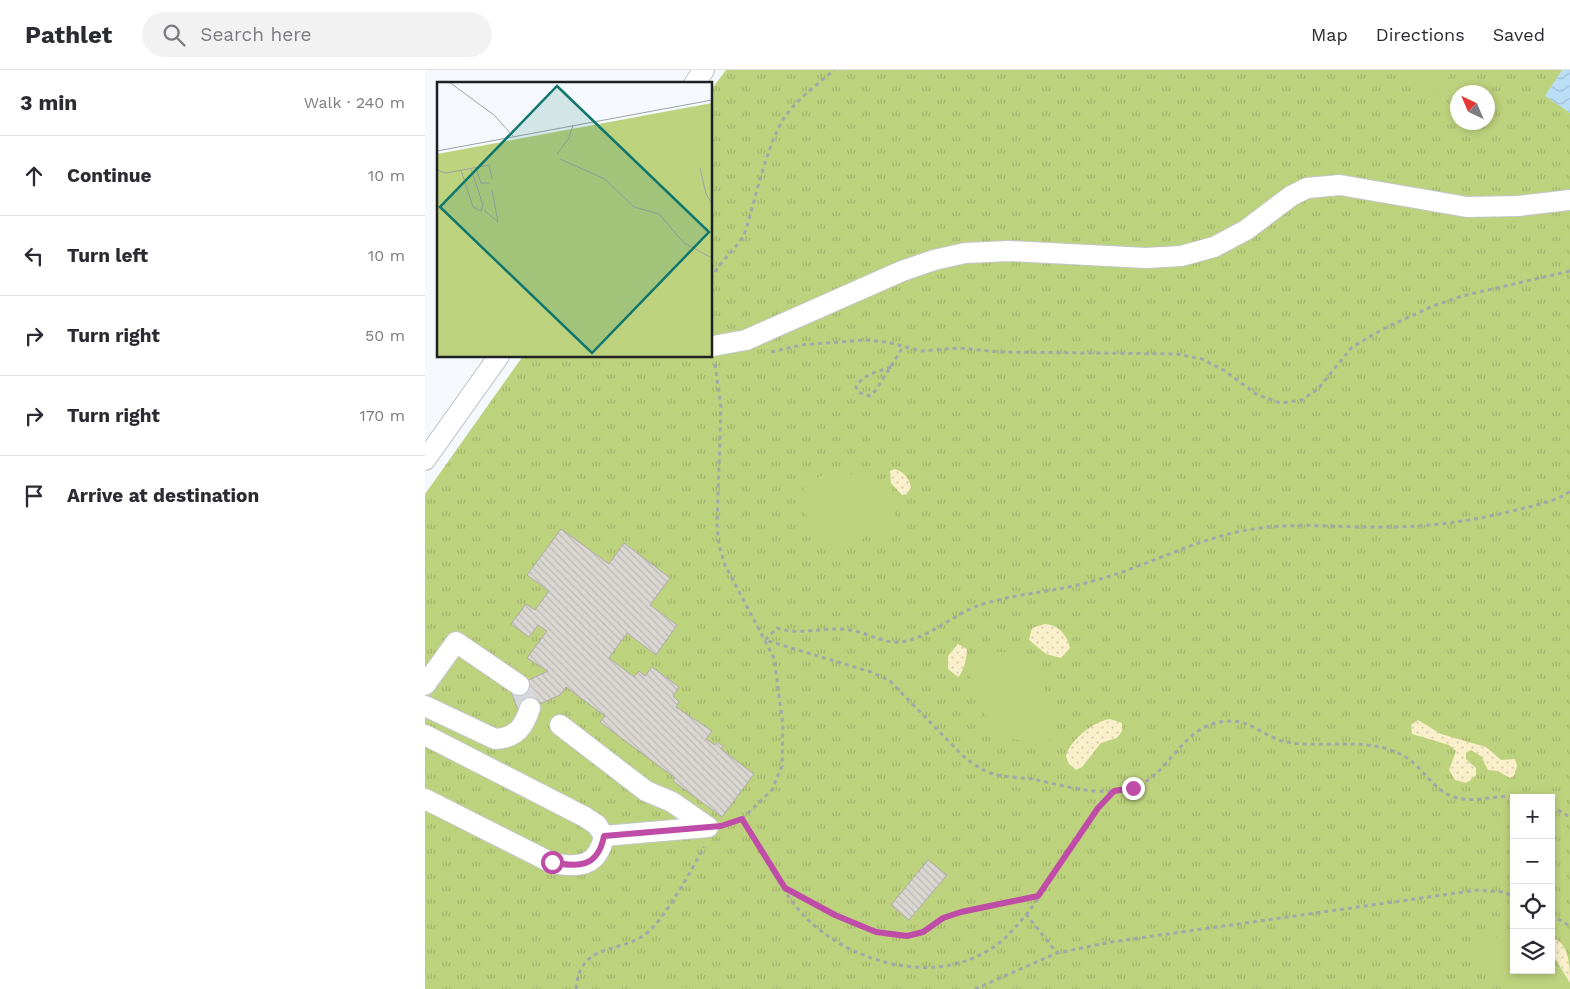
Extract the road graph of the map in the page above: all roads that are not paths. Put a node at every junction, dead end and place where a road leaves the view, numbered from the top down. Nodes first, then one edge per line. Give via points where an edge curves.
1 (704, 70) edge
2 (695, 82) edge
3 (1570, 200) edge
4 (713, 346) road end
5 (497, 358) edge
6 (434, 433) edge
7 (425, 460) edge
8 (425, 685) edge
9 (519, 685) tunnel mouth
10 (425, 706) edge
11 (530, 708) dead end
12 (561, 725) dead end
13 (425, 735) edge
14 (425, 799) edge
15 (604, 836) junction

1 - 2 street
3 - 4 street via 1467,208 1340,185 1307,188 1246,230 1214,247 1181,256 1145,258 1009,251 965,254 934,260 902,272 746,340
5 - 6 street
6 - 7 street
8 - 9 street via 457,642
10 - 11 street via 495,739 505,738 522,728
12 - 15 street via 646,791 672,802 712,827
13 - 15 street via 585,817 597,825
14 - 15 street via 552,862 567,866 574,867 594,859

